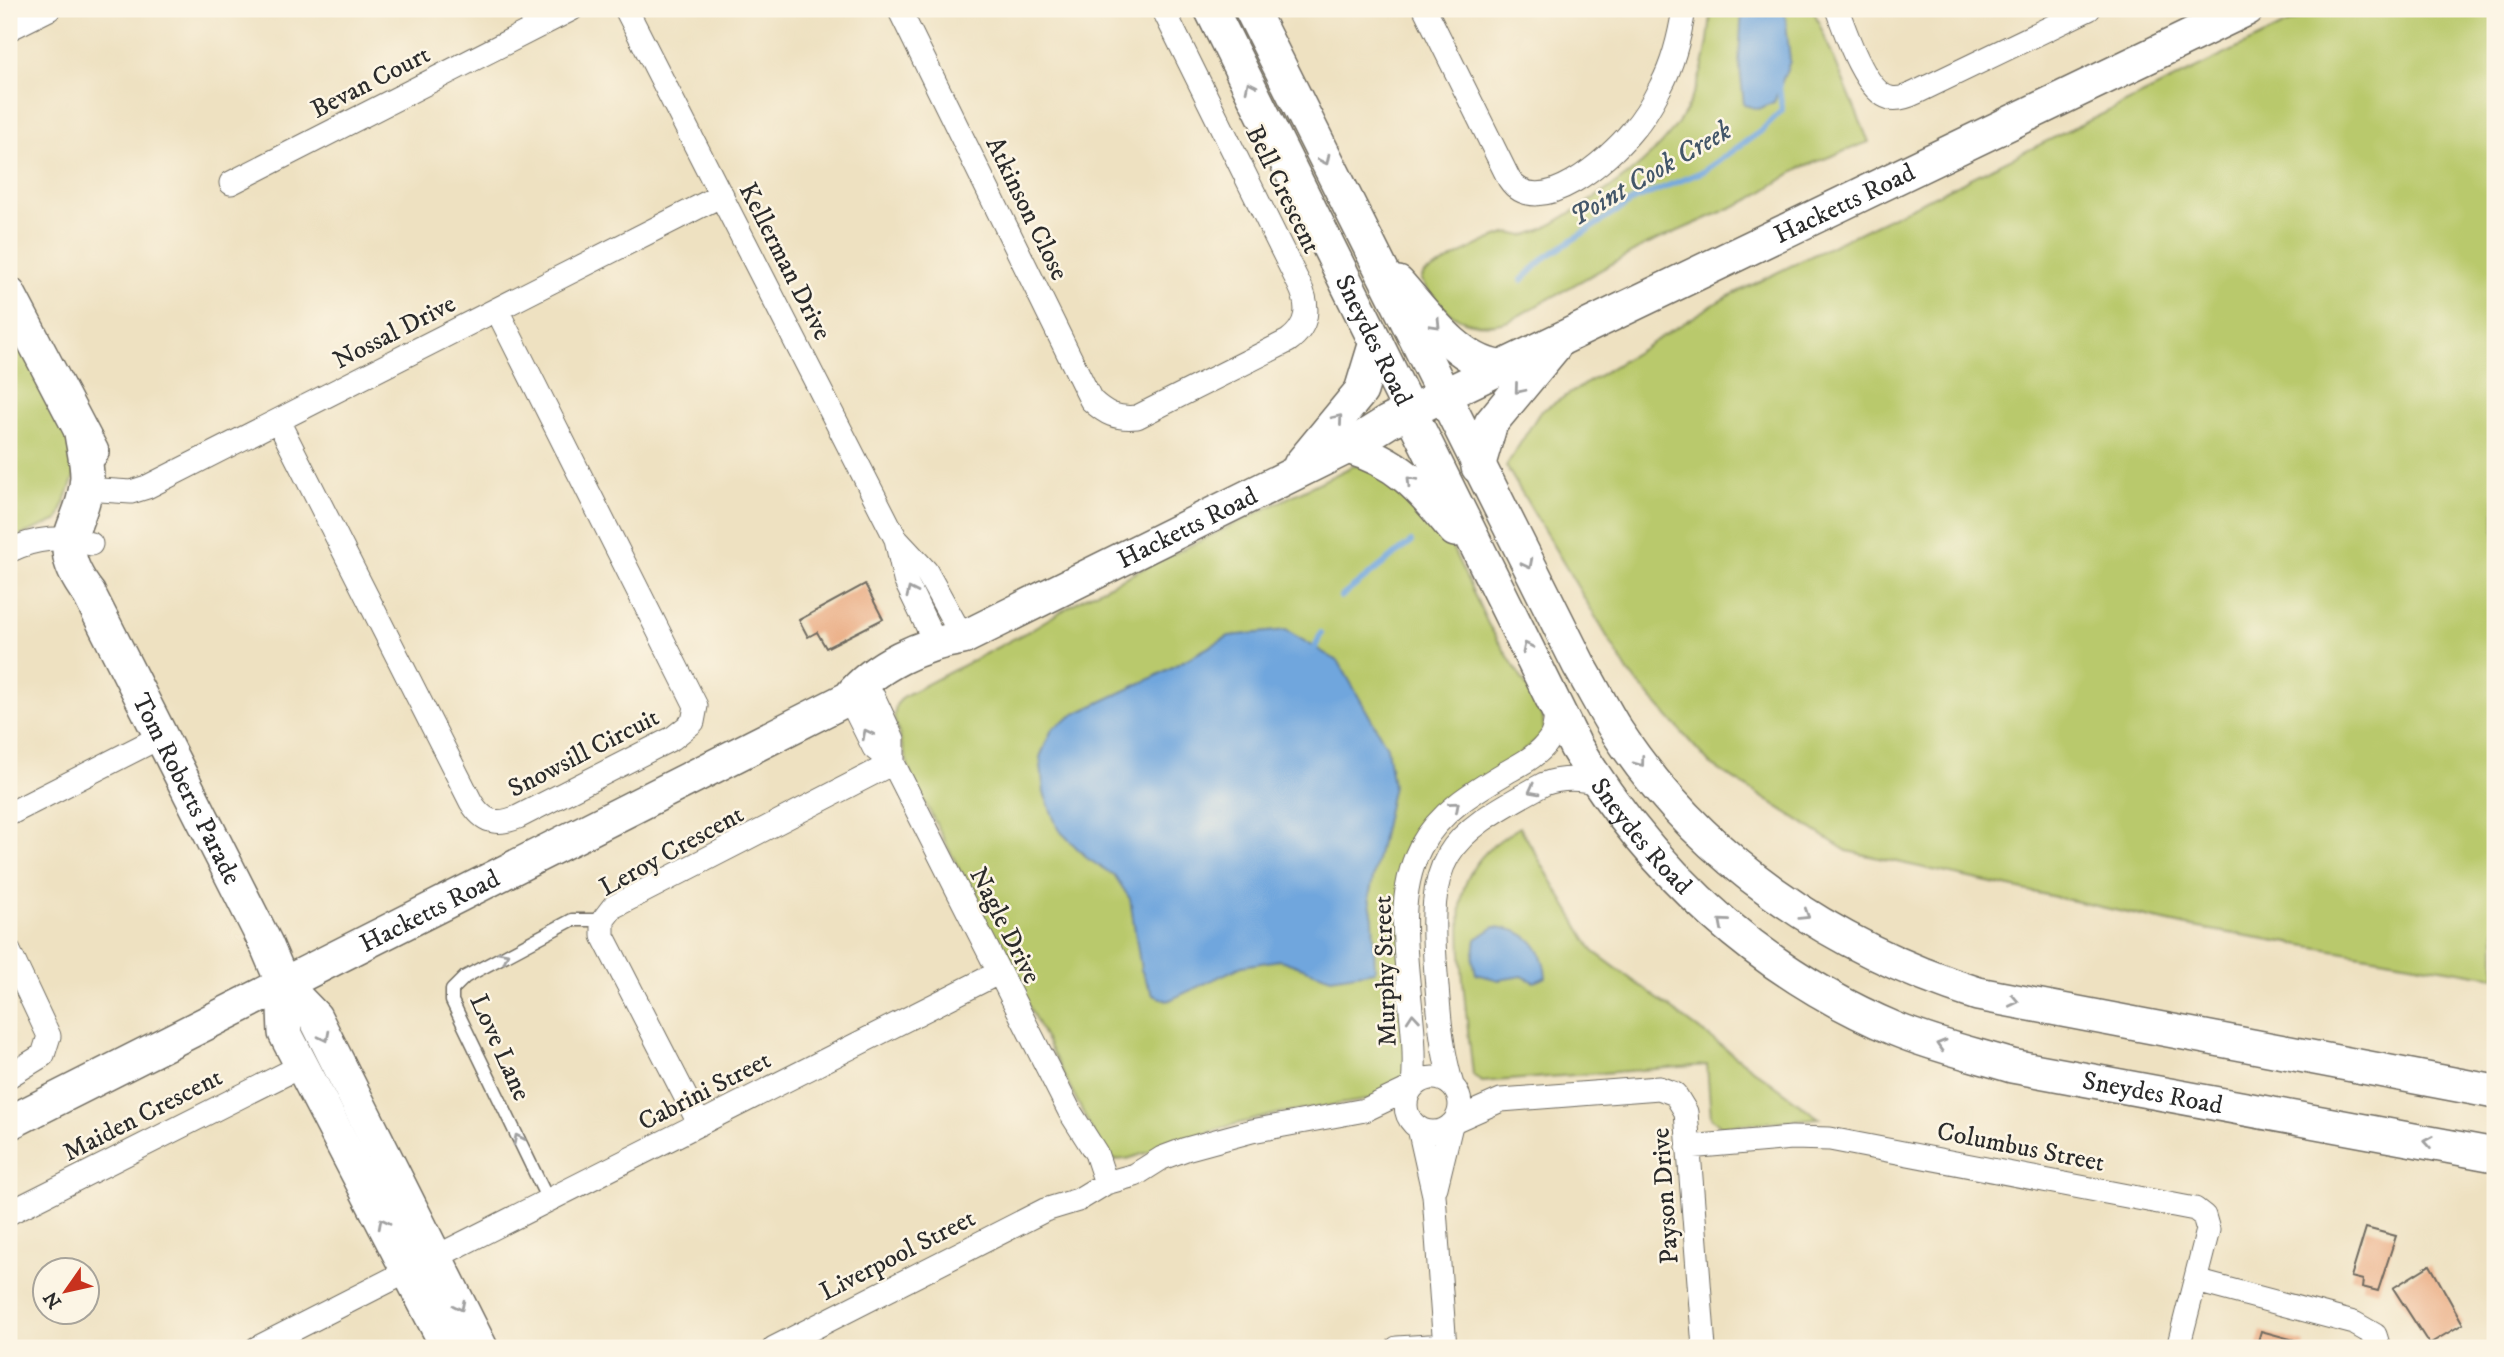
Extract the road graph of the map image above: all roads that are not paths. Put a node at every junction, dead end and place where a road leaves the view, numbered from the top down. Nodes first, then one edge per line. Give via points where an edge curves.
1 (49, 9) edge
2 (572, 9) edge
3 (626, 9) edge
4 (899, 9) edge
5 (1163, 9) edge
6 (1211, 9) edge
7 (1251, 9) edge
8 (1425, 9) edge
9 (1684, 9) edge
10 (1837, 9) edge
11 (2089, 9) edge
12 (2247, 9) edge
13 (9, 29) edge
14 (231, 183) dead end
15 (722, 195) junction
16 (1373, 256) junction
17 (9, 295) edge
18 (497, 310) junction
19 (1562, 337) junction
20 (1376, 342) junction
21 (1499, 367) junction
22 (1442, 396) junction
23 (1409, 412) junction
24 (1122, 419) joint
25 (278, 421) junction
26 (1348, 447) junction
27 (1478, 467) junction
28 (1294, 472) junction
29 (94, 490) junction
30 (80, 541) junction
31 (9, 551) edge
32 (1489, 569) junction
33 (948, 647) junction
34 (863, 691) junction
35 (1556, 709) junction
36 (162, 736) junction
37 (893, 763) junction
38 (1599, 784) junction
39 (9, 814) edge
40 (603, 920) junction
41 (9, 951) edge
42 (998, 972) junction
43 (283, 984) junction
44 (301, 1066) junction
45 (9, 1076) edge
46 (1412, 1087) junction
47 (1455, 1089) junction
48 (2495, 1092) edge
49 (1501, 1100) junction
50 (1365, 1110) junction
51 (9, 1123) edge
52 (699, 1123) junction
53 (1454, 1123) junction
54 (1415, 1126) junction
55 (1688, 1147) junction
56 (2495, 1155) edge
57 (1101, 1176) junction
58 (1434, 1195) junction
59 (548, 1200) junction
60 (9, 1213) edge
61 (422, 1264) junction
62 (2196, 1281) junction
63 (1445, 1346) edge
64 (257, 1348) edge
65 (449, 1348) edge
66 (481, 1348) edge
67 (774, 1348) edge
68 (1397, 1348) edge
69 (1704, 1348) edge
70 (2178, 1348) edge
71 (2379, 1348) edge

1 - 13 street
2 - 14 street, Bevan Court
3 - 15 street, Kellerman Drive
4 - 24 street, Atkinson Close via 1091,400 1105,414
5 - 24 street, Bell Crescent via 1300,284 1307,309 1299,331 1288,341 1137,417
20 -> 6 main road, Sneydes Road
7 -> 16 main road, Sneydes Road
8 - 9 street via 1506,175 1517,189 1535,195 1554,191 1595,166 1644,116 1663,84
10 - 11 street via 1872,84 1884,96 1898,98
12 - 19 main road, Hacketts Road
15 - 18 street, Nossal Drive
15 - 33 street, Kellerman Drive via 896,539 905,580
16 -> 21 main road via 1462,351 1482,365
16 - 22 main road, Sneydes Road
17 - 29 main road via 81,433
18 - 25 street, Nossal Drive
18 - 25 street, Snowsill Circuit via 696,706 693,722 673,738 518,817 493,822 483,818 471,802
19 - 21 main road, Hacketts Road
19 -> 27 main road via 1491,423
20 - 23 main road, Sneydes Road
28 -> 20 main road via 1361,391
21 - 22 main road, Hacketts Road
22 - 23 main road, Hacketts Road
22 - 27 main road, Sneydes Road
23 - 26 main road, Hacketts Road
23 - 32 main road, Sneydes Road
25 - 29 street, Nossal Drive via 147,487 131,492
26 - 28 main road, Hacketts Road
32 -> 26 main road via 1395,466
27 -> 48 main road, Sneydes Road via 1579,665 1616,730 1660,789 1713,845 1770,893 1840,937 1904,968 1978,993
28 - 33 main road, Hacketts Road
29 - 30 main road
30 - 31 street via 38,539
30 - 36 main road, Tom Roberts Parade via 71,564
35 -> 32 main road, Sneydes Road
33 - 34 main road, Hacketts Road
34 - 37 street, Nagle Drive via 893,740
34 - 43 main road, Hacketts Road
35 - 38 main road, Sneydes Road
46 -> 35 street, Murphy Street via 1416,1047 1405,915 1406,889 1416,859 1428,835 1454,806 1539,752 1554,731
36 - 39 street
36 - 43 main road, Tom Roberts Parade
37 - 40 street, Leroy Crescent via 613,907
37 - 42 street, Nagle Drive
38 -> 47 street, Murphy Street via 1587,780 1544,784 1477,823 1443,864 1434,892 1432,921 1443,1055
56 -> 38 main road, Sneydes Road via 2012,1066 1896,1030 1809,985 1740,938 1665,869
40 - 52 street, Leroy Crescent via 603,936
59 -> 40 lane, Love Lane via 452,1001 452,990 465,976 572,920
41 - 45 street via 50,1036 43,1055
42 - 52 street, Cabrini Street
42 - 57 street, Nagle Drive via 1069,1112 1086,1133
43 - 44 main road, Tom Roberts Parade via 285,1032
43 - 51 main road, Hacketts Road
43 -> 61 main road, Tom Roberts Parade via 315,1017
44 - 60 street, Maiden Crescent
61 -> 44 main road, Tom Roberts Parade
46 - 47 street via 1432,1078
46 - 50 street, Liverpool Street
46 - 54 street via 1406,1109
47 - 49 street, Payson Drive
47 - 53 street via 1460,1104
49 - 53 street, Payson Drive
49 - 55 street, Payson Drive via 1665,1089 1684,1105
50 - 54 street, Liverpool Street via 1400,1116
50 - 57 street, Liverpool Street via 1252,1131 1162,1158 1135,1175
52 - 59 street, Cabrini Street
53 - 54 street via 1432,1132
53 - 58 street
54 - 58 street
55 - 62 street, Columbus Street via 1830,1139 2188,1206 2204,1216 2208,1230
55 - 69 street, Payson Drive
57 - 67 street, Liverpool Street via 1078,1200 1045,1210
58 - 63 street
59 - 61 street, Cabrini Street
61 - 64 street, Cabrini Street
61 - 65 main road, Tom Roberts Parade
61 -> 66 main road, Tom Roberts Parade
62 - 70 street, Columbus Street
62 - 71 street via 2354,1323 2375,1335
63 - 68 street

